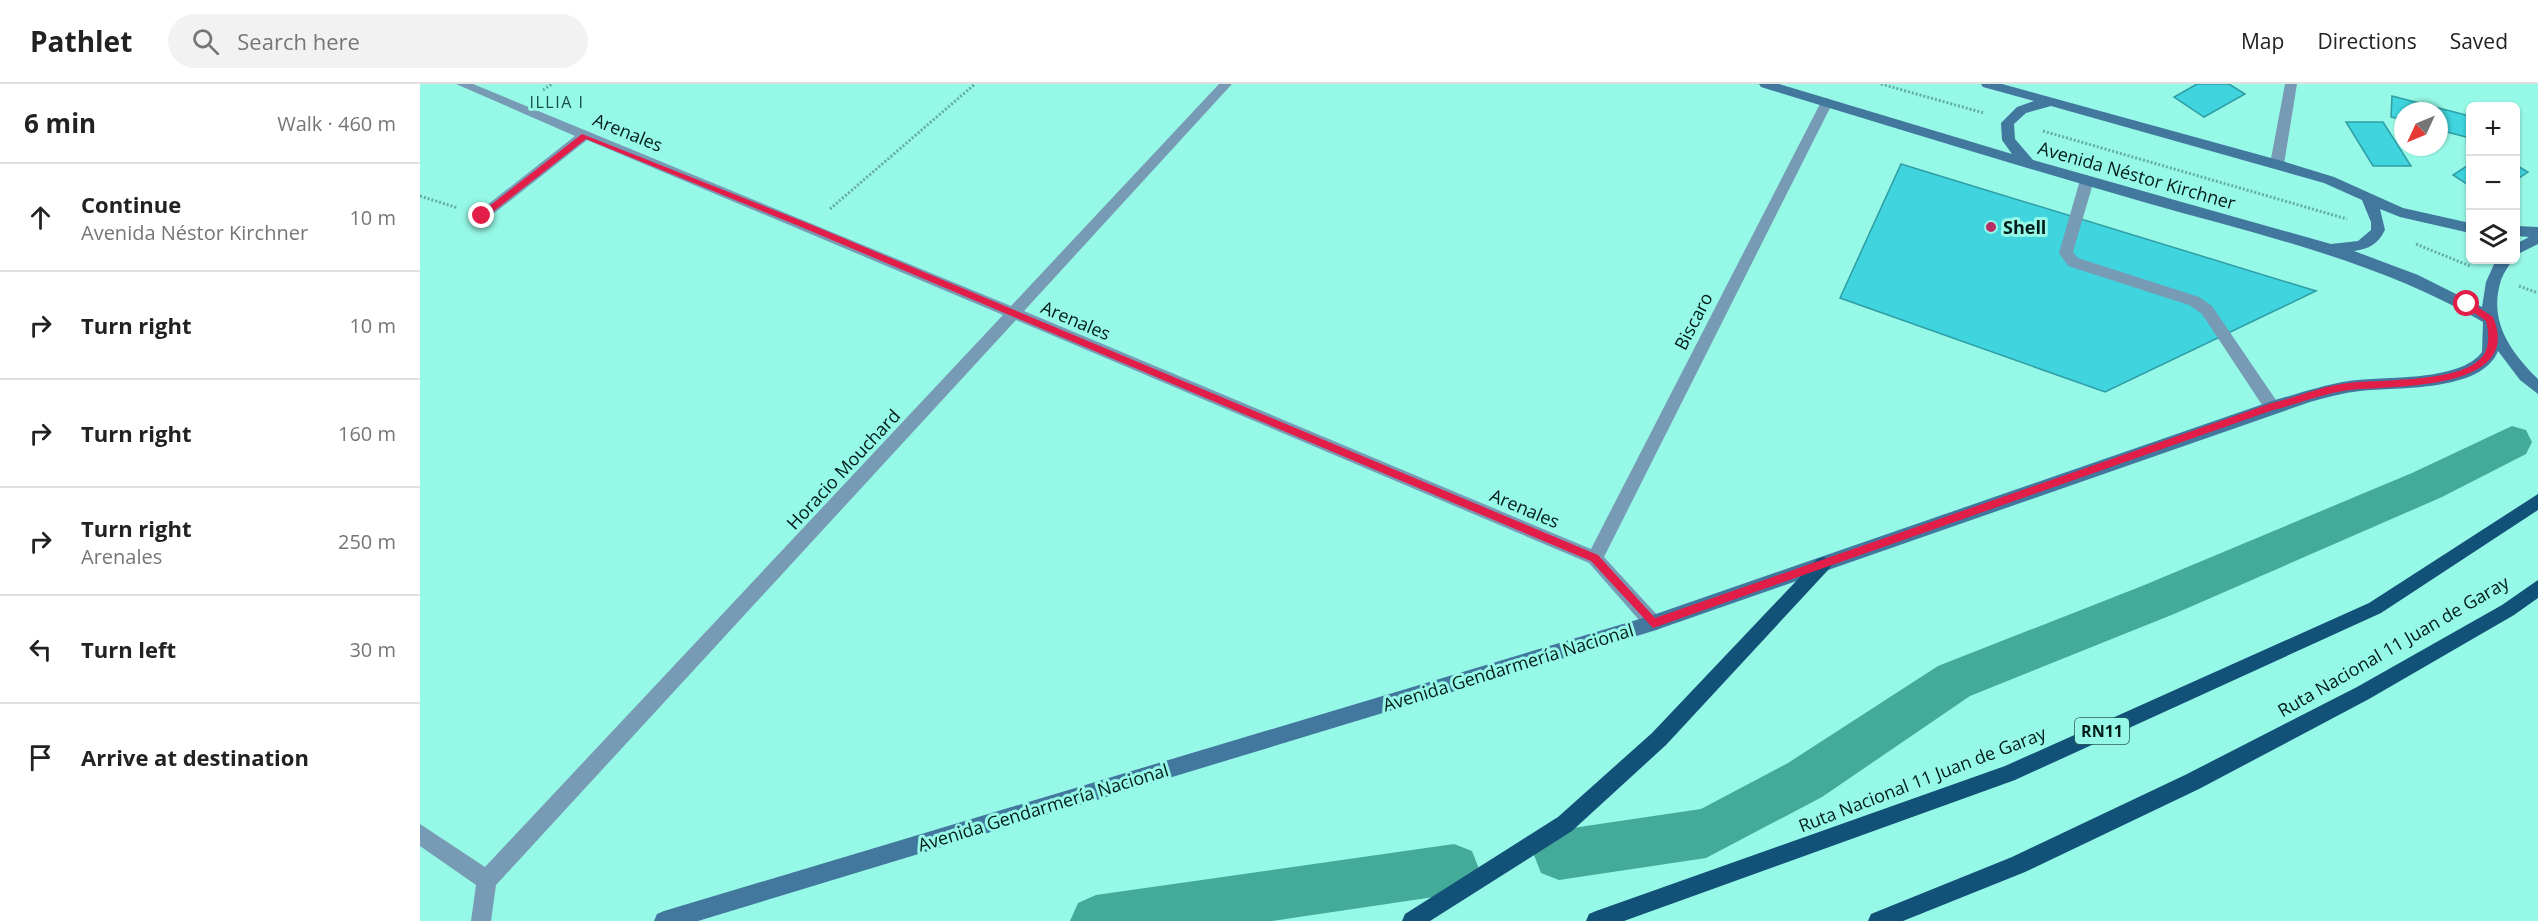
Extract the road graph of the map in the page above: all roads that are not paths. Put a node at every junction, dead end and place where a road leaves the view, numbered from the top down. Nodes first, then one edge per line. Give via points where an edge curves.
1 (462, 84) edge
2 (1226, 84) edge
3 (1765, 84) edge
4 (1987, 84) edge
5 (2291, 84) edge
6 (1827, 102) junction
7 (2054, 102) junction
8 (585, 135) junction
9 (2032, 163) junction
10 (2277, 164) junction
11 (2087, 180) junction
12 (2368, 199) junction
13 (482, 216) road end
14 (2466, 227) edge
15 (2520, 231) edge
16 (2538, 232) edge
17 (2538, 238) edge
18 (2520, 248) edge
19 (2328, 249) junction
20 (2501, 264) edge
21 (1012, 314) junction
22 (2491, 323) junction
23 (2538, 388) edge
24 (2272, 407) junction
25 (2538, 501) edge
26 (1594, 558) junction
27 (1823, 564) junction
28 (2538, 588) edge
29 (1653, 623) junction
30 (420, 834) edge
31 (487, 880) junction
32 (481, 921) edge
33 (664, 921) edge
34 (1412, 921) edge
35 (1596, 921) edge
36 (1878, 921) edge

1 - 8 street, Arenales
2 - 21 street, Horacio Mouchard
3 - 6 main road, Avenida Néstor Kirchner
4 - 7 main road
5 - 10 street
6 - 9 main road, Avenida Néstor Kirchner
6 - 26 street, Biscaro
7 - 9 main road via 2033,105 2007,120 2007,141
7 - 10 main road
8 - 13 street
8 - 21 street, Arenales
9 - 11 main road, Avenida Néstor Kirchner
10 - 12 main road via 2329,180
11 - 19 main road, Avenida Néstor Kirchner
11 - 24 street via 2066,253 2073,262 2194,301 2207,310
12 - 14 main road via 2400,212
12 - 19 main road via 2378,215 2380,229 2373,241 2355,248
15 - 16 main road
17 - 18 main road
19 - 22 main road, Avenida Néstor Kirchner via 2467,304
20 - 22 main road, Avenida Gendarmería Nacional via 2495,276
21 - 26 street, Arenales
21 - 31 street, Horacio Mouchard
22 - 23 main road
22 - 24 main road, Avenida Gendarmería Nacional via 2492,343 2487,358 2469,372 2437,379 2346,387
24 - 27 main road, Avenida Gendarmería Nacional
25 - 35 highway, Ruta Nacional 11 Juan de Garay / RN11 via 2375,608 2008,774
26 - 29 street, Arenales
27 - 29 main road, Avenida Gendarmería Nacional
27 - 34 highway via 1659,740 1565,824
28 - 36 highway, Ruta Nacional 11 Juan de Garay via 2508,610 2363,693 2192,782 2018,865
29 - 33 main road, Avenida Gendarmería Nacional
30 - 31 street
31 - 32 street

